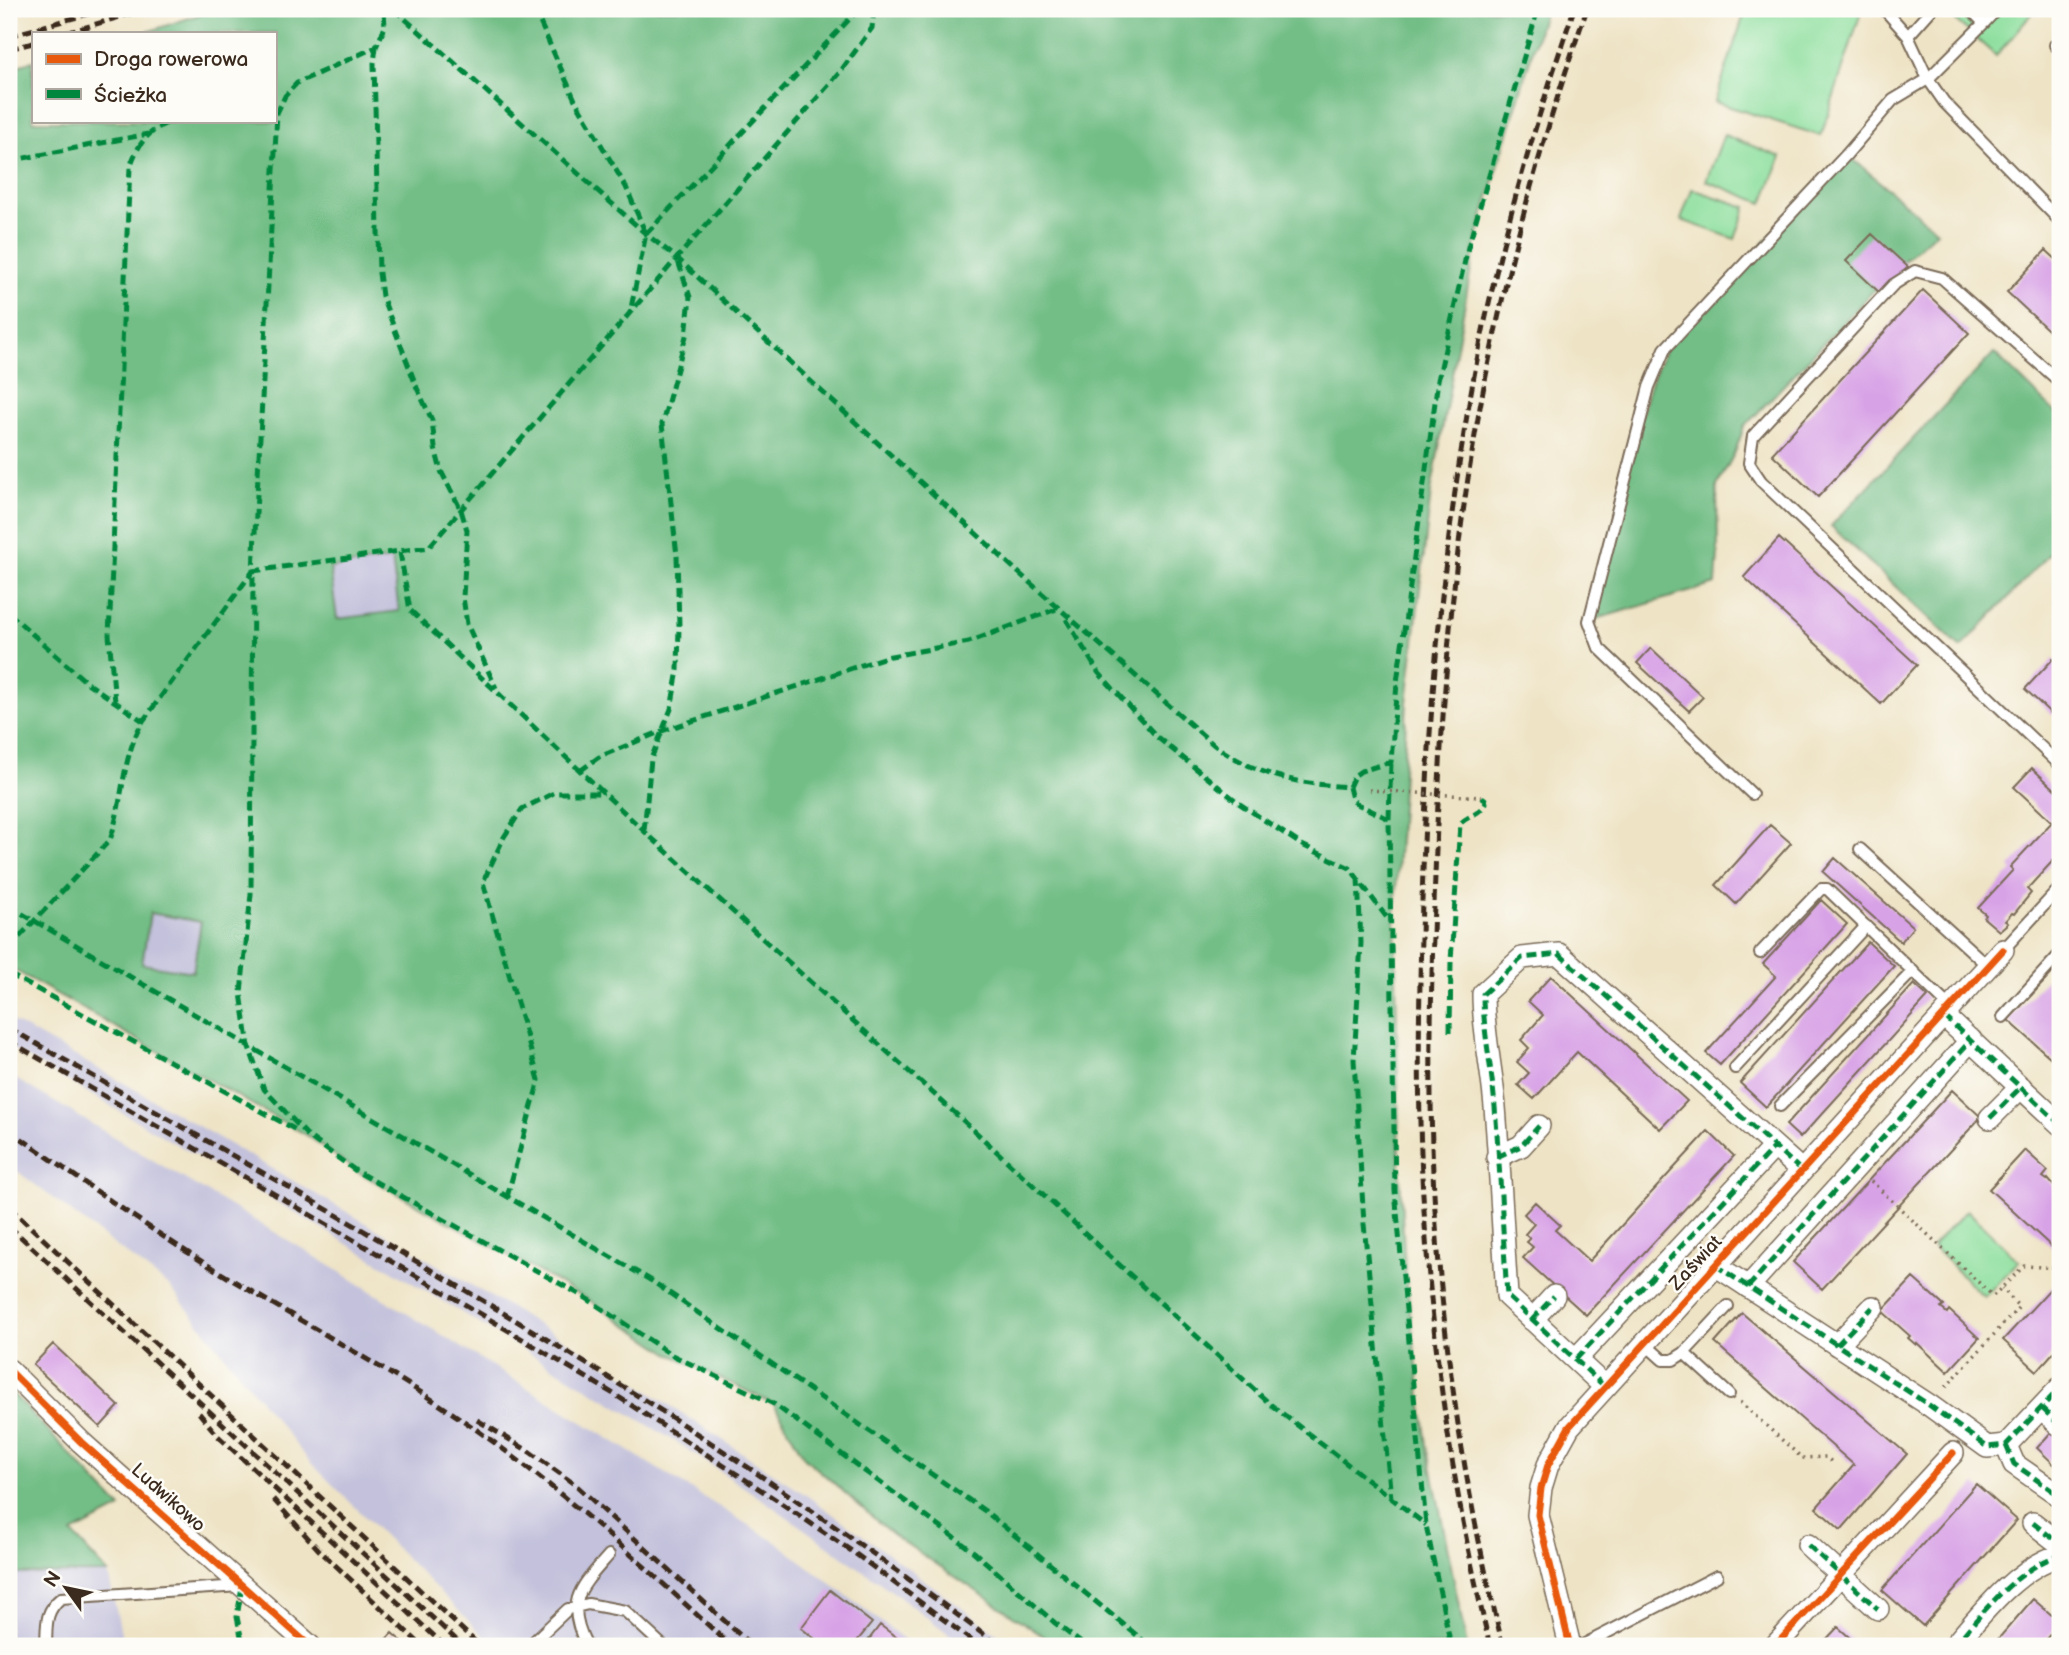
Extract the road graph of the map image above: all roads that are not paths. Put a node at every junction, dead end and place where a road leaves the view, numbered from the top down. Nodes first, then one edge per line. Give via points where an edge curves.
1 (1884, 9) edge
2 (1932, 9) edge
3 (1969, 9) edge
4 (1997, 9) edge
5 (1984, 23) junction
6 (1908, 36) junction
7 (1928, 79) junction
8 (2060, 221) edge
9 (2060, 382) edge
10 (2060, 765) edge
11 (1752, 794) dead end
12 (1860, 849) dead end
13 (2060, 888) edge
14 (1866, 926) junction
15 (2003, 950) joint
16 (1760, 953) dead end
17 (2060, 954) edge
18 (1989, 967) junction
19 (1913, 971) junction
20 (1947, 1012) junction
21 (2003, 1017) dead end
22 (1971, 1040) junction
23 (1735, 1068) dead end
24 (2021, 1087) junction
25 (1780, 1106) dead end
26 (1990, 1118) dead end
27 (2060, 1124) edge
28 (1539, 1126) dead end
29 (1774, 1147) junction
30 (1497, 1157) junction
31 (1801, 1171) junction
32 (1715, 1265) junction
33 (1748, 1287) junction
34 (1554, 1296) dead end
35 (1728, 1306) dead end
36 (1873, 1307) dead end
37 (1532, 1320) junction
38 (1644, 1343) junction
39 (1837, 1345) junction
40 (1684, 1353) junction
41 (1576, 1359) junction
42 (9, 1370) edge
43 (1604, 1387) junction
44 (2060, 1388) edge
45 (1731, 1395) road end
46 (2042, 1408) junction
47 (2059, 1424) edge
48 (2006, 1445) junction
49 (1953, 1453) dead end
50 (2060, 1496) edge
51 (2033, 1523) dead end
52 (1808, 1545) dead end
53 (609, 1555) dead end
54 (2059, 1555) edge
55 (1840, 1575) junction
56 (1717, 1576) dead end
57 (243, 1586) junction
58 (575, 1607) junction
59 (1878, 1609) dead end
60 (46, 1646) edge
61 (310, 1646) edge
62 (529, 1646) edge
63 (587, 1646) edge
64 (663, 1646) edge
65 (1570, 1646) edge
66 (1581, 1646) edge
67 (1775, 1646) edge
68 (1954, 1646) edge

1 - 6 lane
2 - 6 lane
3 - 5 lane
4 - 5 lane
5 - 7 lane
6 - 7 lane
7 - 8 lane via 1944,102
7 - 11 lane via 1893,100 1665,349 1648,387 1589,621 1599,648
9 - 10 lane via 1942,278 1915,271 1893,285 1752,436 1749,463 1762,481
12 - 18 lane
13 - 15 lane, Zaświat
14 - 16 lane via 1827,889 1821,889
14 - 19 lane
14 - 23 lane
15 - 18 street, Zaświat
17 - 21 lane
18 - 20 street, Zaświat
19 - 20 lane
19 - 25 lane
20 - 22 street
20 - 31 street, Zaświat
22 - 24 street
22 - 33 street
24 - 26 street
24 - 27 street
28 - 30 street via 1521,1146
29 - 30 street via 1559,954 1522,958 1483,994
29 - 31 street
29 - 41 street
30 - 37 street via 1507,1296
31 - 32 street, Zaświat
32 - 33 street, Zaświat
32 - 38 street, Zaświat
33 - 39 street, Zaświat
34 - 37 street
35 - 40 lane
36 - 39 street
37 - 41 street
38 - 40 lane via 1663,1360
38 - 43 street, Zaświat
39 - 48 street, Zaświat via 1987,1447
40 - 45 lane
41 - 43 street
42 - 57 street, Ludwikowo via 81,1442
43 - 65 street, Zaświat via 1569,1427 1541,1488 1538,1516
44 - 46 street
46 - 47 street
46 - 48 street
48 - 50 street via 2014,1464
49 - 55 street
51 - 54 street via 2060,1544
52 - 55 street
53 - 58 lane via 582,1586
54 - 68 street via 2029,1571 1990,1604
55 - 59 street
55 - 67 street
56 - 66 lane
57 - 60 lane via 61,1598 52,1605 47,1619
57 - 61 street, Ludwikowo
58 - 62 lane
58 - 63 lane via 579,1632
58 - 64 lane via 588,1604 625,1611

